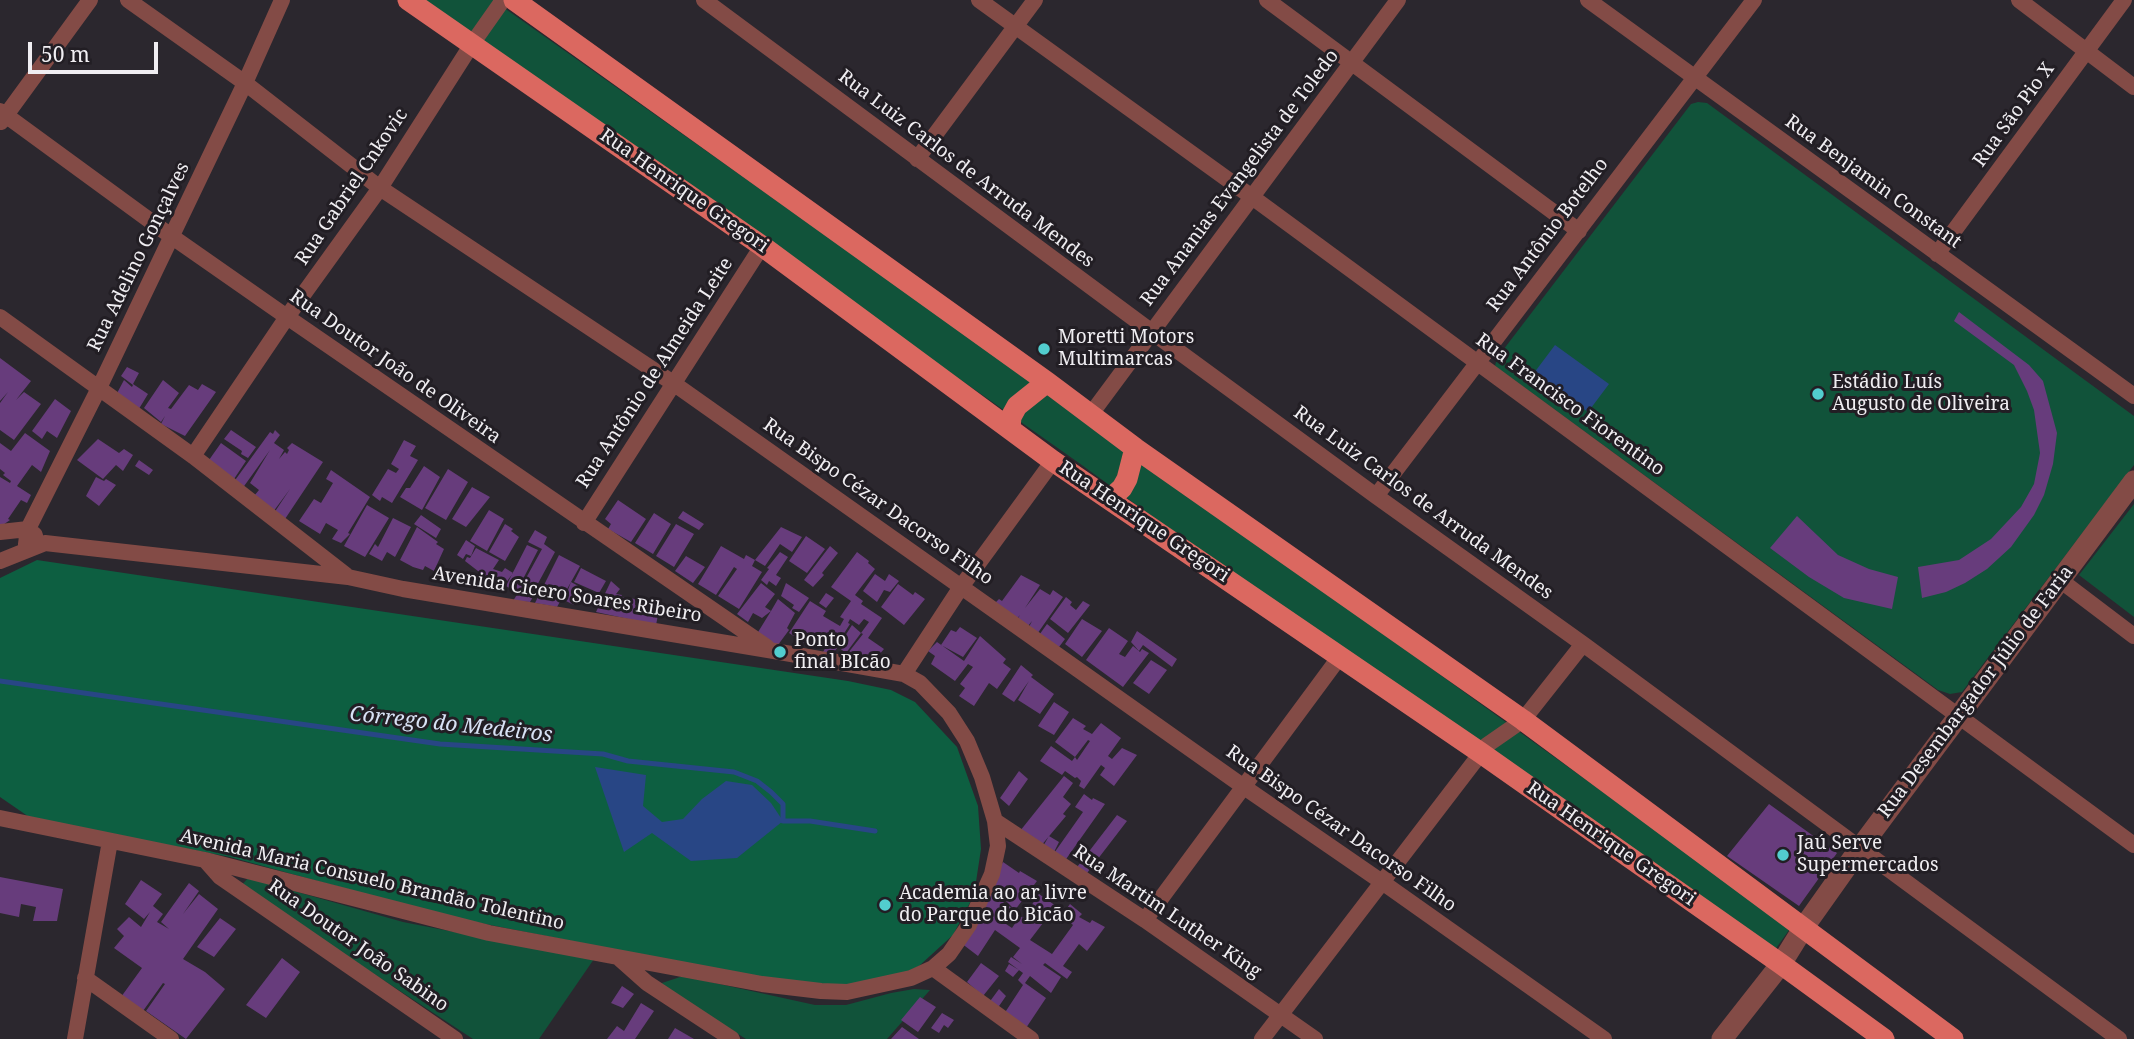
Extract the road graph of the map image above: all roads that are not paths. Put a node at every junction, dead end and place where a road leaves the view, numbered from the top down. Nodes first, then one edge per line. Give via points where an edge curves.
1 (90, 0) edge
2 (128, 0) edge
3 (282, 0) edge
4 (408, 0) edge
5 (503, 0) edge
6 (514, 0) edge
7 (704, 0) edge
8 (979, 0) edge
9 (1035, 0) edge
10 (1267, 0) edge
11 (1398, 0) edge
12 (1588, 0) edge
13 (1754, 0) edge
14 (2019, 0) edge
15 (2124, 0) edge
16 (1015, 27) junction
17 (472, 44) junction
18 (2087, 51) junction
19 (1352, 62) junction
20 (1694, 78) junction
21 (245, 83) junction
22 (2134, 87) edge
23 (2, 117) edge
24 (917, 159) junction
25 (380, 188) junction
26 (1252, 197) junction
27 (1579, 231) junction
28 (171, 236) junction
29 (762, 246) junction
30 (1937, 254) junction
31 (0, 317) edge
32 (287, 317) junction
33 (1152, 332) junction
34 (1477, 362) junction
35 (1047, 382) junction
36 (673, 383) junction
37 (99, 388) junction
38 (2134, 396) edge
39 (1091, 414) junction
40 (1010, 428) junction
41 (1135, 447) junction
42 (193, 456) junction
43 (1053, 461) junction
44 (2134, 481) edge
45 (1376, 496) junction
46 (1111, 498) junction
47 (584, 523) junction
48 (28, 529) junction
49 (0, 532) edge
50 (45, 543) junction
51 (27, 549) junction
52 (0, 561) edge
53 (348, 577) junction
54 (2060, 580) junction
55 (961, 587) junction
56 (2134, 636) edge
57 (1583, 643) junction
58 (772, 650) junction
59 (1340, 656) junction
60 (904, 674) junction
61 (1957, 717) junction
62 (1523, 720) junction
63 (1481, 753) junction
64 (1244, 788) junction
65 (3, 817) edge
66 (995, 821) junction
67 (110, 841) junction
68 (2134, 845) edge
69 (1860, 848) junction
70 (205, 860) junction
71 (1382, 882) junction
72 (1145, 920) junction
73 (1804, 927) junction
74 (620, 958) junction
75 (1781, 964) junction
76 (933, 968) junction
77 (85, 978) junction
78 (1280, 1015) junction
79 (75, 1039) edge
80 (171, 1039) edge
81 (455, 1039) edge
82 (732, 1039) edge
83 (1031, 1039) edge
84 (1262, 1039) edge
85 (1315, 1039) edge
86 (1604, 1039) edge
87 (1722, 1039) edge
88 (1884, 1039) edge
89 (1953, 1039) edge
90 (2119, 1039) edge

1 - 23 street
2 - 21 street, Rua Bispo Cézar Dacorso Filho
3 - 21 street, Rua Adelino Gonçalves
4 - 17 main road, Rua Henrique Gregori
5 - 17 street, Rua Gabriel Cnkovic
6 - 35 main road
7 - 24 street, Rua Luiz Carlos de Arruda Mendes
8 - 16 street, Rua Francisco Fiorentino
9 - 16 street
10 - 19 street
11 - 19 street, Rua Ananias Evangelista de Toledo
12 - 20 street, Rua Benjamin Constant
13 - 20 street, Rua Antônio Botelho
14 - 18 street
15 - 18 street, Rua São Pio X
16 - 24 street
16 - 26 street, Rua Francisco Fiorentino
17 - 25 street, Rua Gabriel Cnkovic
17 - 29 main road, Rua Henrique Gregori
18 - 22 street
18 - 30 street, Rua São Pio X
19 - 26 street, Rua Ananias Evangelista de Toledo
19 - 27 street
20 - 27 street, Rua Antônio Botelho
20 - 30 street, Rua Benjamin Constant
21 - 25 street, Rua Bispo Cézar Dacorso Filho
21 - 28 street, Rua Adelino Gonçalves
23 - 28 street, Rua Doutor João de Oliveira
24 - 33 street, Rua Luiz Carlos de Arruda Mendes
25 - 32 street, Rua Gabriel Cnkovic
25 - 36 street, Rua Bispo Cézar Dacorso Filho
26 - 33 street, Rua Ananias Evangelista de Toledo
26 - 34 street, Rua Francisco Fiorentino
27 - 34 street, Rua Antônio Botelho
28 - 32 street, Rua Doutor João de Oliveira
28 - 37 street, Rua Adelino Gonçalves
29 - 36 street, Rua Antônio de Almeida Leite
29 - 40 main road, Rua Henrique Gregori
30 - 38 street, Rua Benjamin Constant
31 - 37 street
32 - 42 street, Rua Gabriel Cnkovic
32 - 47 street, Rua Doutor João de Oliveira
33 - 39 street, Rua Ananias Evangelista de Toledo
33 - 45 street, Rua Luiz Carlos de Arruda Mendes
34 - 45 street, Rua Antônio Botelho
34 - 61 street, Rua Francisco Fiorentino
35 - 39 main road
35 - 40 main road via 1017,406
36 - 47 street, Rua Antônio de Almeida Leite
36 - 55 street, Rua Bispo Cézar Dacorso Filho
37 - 42 street
37 - 48 street, Rua Adelino Gonçalves
39 - 41 main road
40 - 43 main road, Rua Henrique Gregori
41 - 46 main road via 1127,479
41 - 62 main road
42 - 53 street
43 - 46 main road, Rua Henrique Gregori
43 - 55 street
44 - 54 street, Rua Desembargador Júlio de Faria
45 - 57 street, Rua Luiz Carlos de Arruda Mendes
46 - 59 main road, Rua Henrique Gregori
47 - 58 street, Rua Doutor João de Oliveira
48 - 49 street
48 - 50 street
48 - 51 street
50 - 51 street
50 - 53 street, Avenida Cicero Soares Ribeiro
51 - 52 street
53 - 58 street, Avenida Cicero Soares Ribeiro
54 - 56 street
54 - 61 street, Rua Desembargador Júlio de Faria
55 - 60 street
55 - 64 street, Rua Bispo Cézar Dacorso Filho
57 - 62 street
57 - 69 street, Rua Luiz Carlos de Arruda Mendes
58 - 60 street, Avenida Cicero Soares Ribeiro
59 - 63 main road, Rua Henrique Gregori
59 - 64 street
60 - 66 street, Avenida Cicero Soares Ribeiro via 920,683 949,713 967,741
61 - 68 street, Rua Francisco Fiorentino
61 - 69 street, Rua Desembargador Júlio de Faria
62 - 63 street
62 - 73 main road
63 - 71 street
63 - 75 main road, Rua Henrique Gregori
64 - 71 street, Rua Bispo Cézar Dacorso Filho
64 - 72 street
65 - 67 street, Avenida Maria Consuelo Brandão Tolentino
66 - 72 street, Rua Martim Luther King
66 - 76 street, Avenida Maria Consuelo Brandão Tolentino via 999,846 992,874 969,925
67 - 70 street, Avenida Maria Consuelo Brandão Tolentino
67 - 77 street
69 - 73 street, Rua Desembargador Júlio de Faria
69 - 90 street, Rua Luiz Carlos de Arruda Mendes
70 - 74 street, Avenida Maria Consuelo Brandão Tolentino via 489,933
70 - 81 street, Rua Doutor João Sabino via 220,877
71 - 78 street
71 - 86 street, Rua Bispo Cézar Dacorso Filho
72 - 78 street, Rua Martim Luther King
73 - 75 street, Rua Desembargador Júlio de Faria
73 - 89 main road
74 - 76 street, Avenida Maria Consuelo Brandão Tolentino via 762,984 847,992 911,978
74 - 82 street via 647,983
75 - 87 street, Rua Desembargador Júlio de Faria
75 - 88 main road, Rua Henrique Gregori
76 - 83 street
77 - 79 street
77 - 80 street
78 - 84 street
78 - 85 street, Rua Martim Luther King

